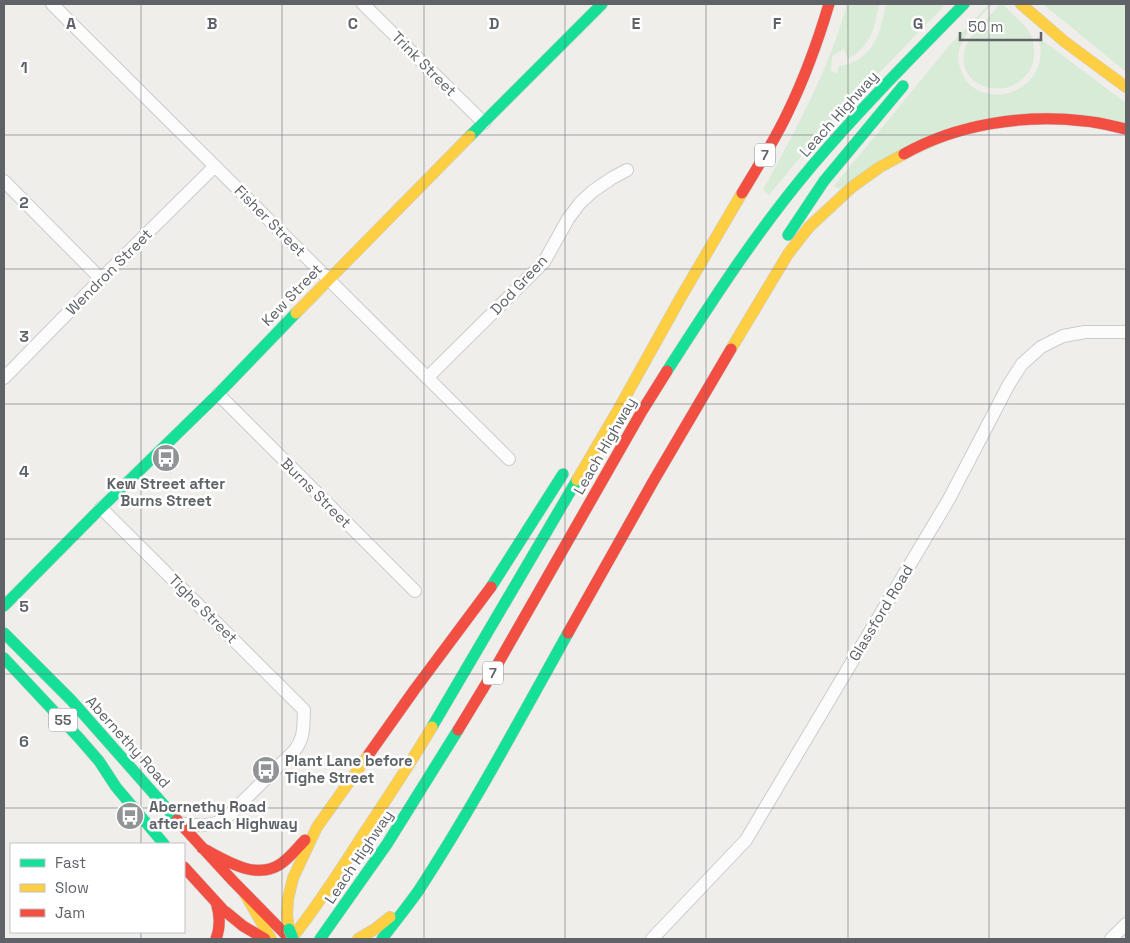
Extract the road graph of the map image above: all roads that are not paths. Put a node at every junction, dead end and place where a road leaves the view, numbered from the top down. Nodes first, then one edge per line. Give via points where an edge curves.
1 (52, 4) edge
2 (364, 4) edge
3 (602, 4) edge
4 (830, 4) edge
5 (1021, 4) edge
6 (962, 6) edge
7 (921, 64) dead end
8 (910, 78) dead end
9 (1126, 87) edge
10 (484, 124) junction
11 (1126, 129) edge
12 (214, 166) junction
13 (627, 170) dead end
14 (4, 181) edge
15 (101, 279) junction
16 (328, 279) junction
17 (1126, 332) edge
18 (654, 344) junction
19 (4, 378) edge
20 (427, 378) junction
21 (218, 394) junction
22 (614, 396) dead end
23 (694, 412) junction
24 (509, 460) dead end
25 (571, 462) dead end
26 (101, 508) junction
27 (415, 591) dead end
28 (4, 606) edge
29 (4, 633) edge
30 (4, 658) edge
31 (179, 823) junction
32 (317, 827) junction
33 (163, 843) edge
34 (202, 848) junction
35 (185, 868) edge
36 (422, 885) junction
37 (244, 894) junction
38 (216, 902) junction
39 (226, 912) junction
40 (1126, 924) edge
41 (402, 930) dead end
42 (216, 939) edge
43 (252, 939) edge
44 (265, 939) edge
45 (271, 939) edge
46 (291, 939) edge
47 (320, 939) edge
48 (358, 939) edge
49 (382, 939) edge
50 (652, 939) edge
51 (1111, 939) edge

1 - 12 street, Fisher Street
2 - 10 street, Trink Street
3 - 10 main road, Kew Street
4 - 18 main road, Leach Highway / 7 via 788,113
5 - 9 main road via 1065,42
6 - 7 main road
6 - 47 main road, Leach Highway / 7 via 854,117 752,242 642,411 492,674 387,844
8 - 23 main road via 824,181 798,219 740,315
10 - 16 main road, Kew Street
11 - 23 main road via 1079,120 1023,120 991,124 936,138 869,173 831,204 793,246
12 - 15 street, Wendron Street
12 - 16 street, Fisher Street
13 - 20 street, Dod Green via 580,203 544,262
14 - 15 street
15 - 19 street, Wendron Street
16 - 20 street, Fisher Street
16 - 21 main road, Kew Street
17 - 50 street, Glassford Road via 1085,332 1062,336 1022,364 949,499 746,840
18 - 22 main road, 7
18 - 46 main road, Leach Highway / 7 via 411,762
20 - 24 street, Fisher Street
21 - 26 main road, Kew Street
21 - 27 street, Burns Street
23 - 36 main road via 486,780
25 - 32 main road via 491,586
26 - 28 main road, Kew Street
26 - 31 street, Tighe Street via 304,710 301,742 225,819 212,825
29 - 31 main road, Abernethy Road / 55 via 70,699
30 - 33 main road, 55 via 79,738
31 - 34 main road, Abernethy Road / 55
32 - 34 main road via 280,864 270,869 257,871 245,868
32 - 46 main road, bridge via 293,878 288,899
34 - 37 main road, Abernethy Road / 55
35 - 38 main road
36 - 41 main road
36 - 48 main road via 383,924
36 - 49 main road
37 - 45 main road
37 - 46 main road, Abernethy Road / 55
38 - 39 main road
38 - 42 main road via 221,922
39 - 43 main road
39 - 44 main road
40 - 51 street

